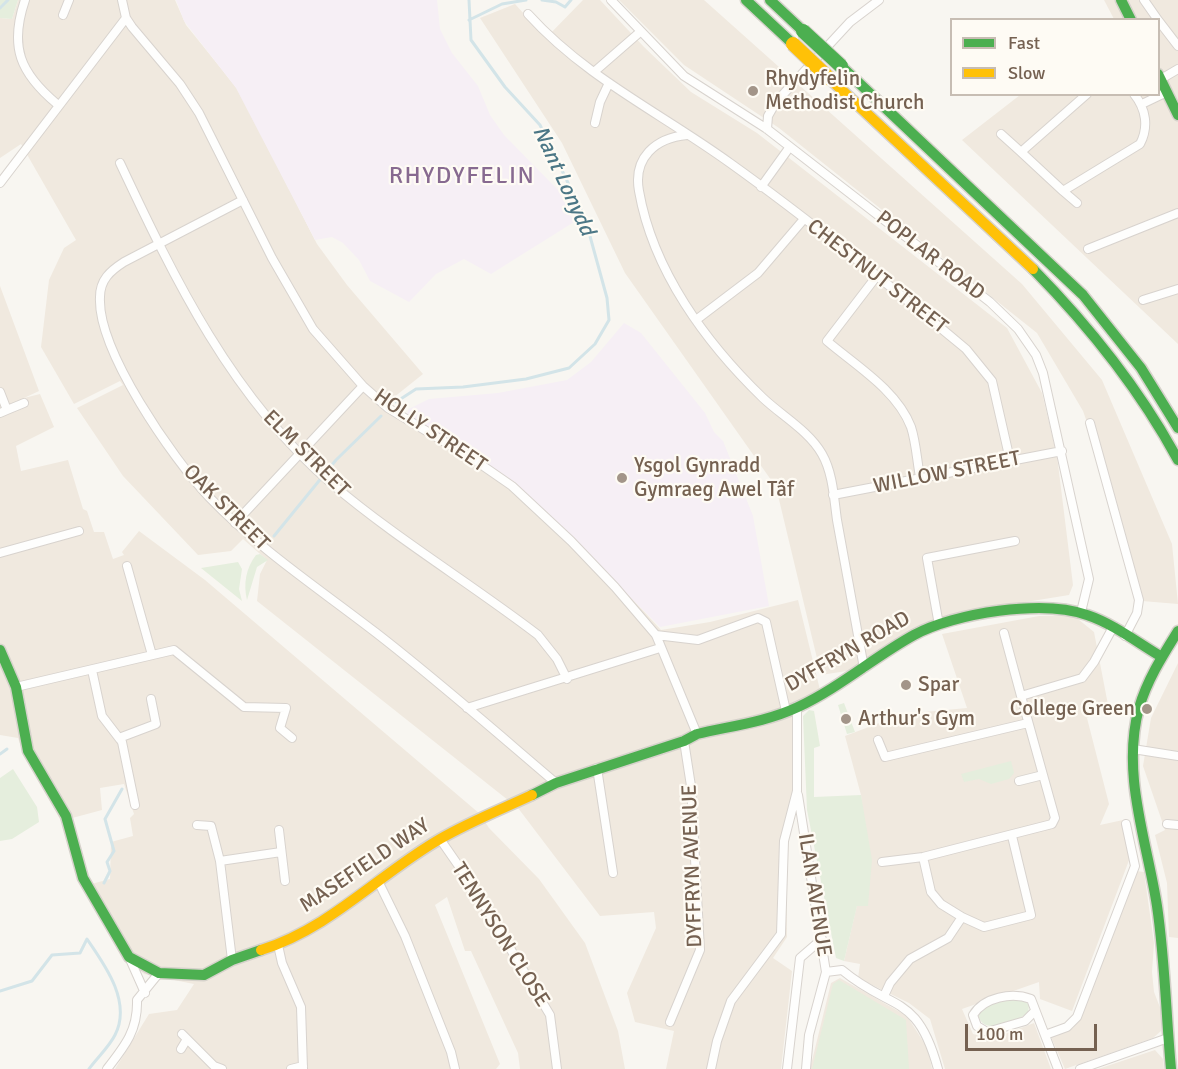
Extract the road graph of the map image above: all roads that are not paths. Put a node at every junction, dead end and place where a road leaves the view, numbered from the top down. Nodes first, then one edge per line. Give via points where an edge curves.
1 (25, 0) edge
2 (69, 0) edge
3 (122, 0) edge
4 (611, 0) edge
5 (746, 0) edge
6 (770, 0) edge
7 (879, 0) edge
8 (1121, 0) edge
9 (1144, 0) edge
10 (528, 14) dead end
11 (63, 15) dead end
12 (126, 18) junction
13 (1130, 18) edge
14 (1157, 18) edge
15 (1160, 23) edge
16 (640, 32) junction
17 (1178, 46) edge
18 (1178, 69) edge
19 (594, 72) junction
20 (1162, 82) edge
21 (608, 85) junction
22 (1085, 96) edge
23 (1136, 96) edge
24 (1149, 96) edge
25 (57, 104) junction
26 (1142, 104) junction
27 (1178, 115) edge
28 (595, 123) dead end
29 (767, 129) junction
30 (1001, 134) dead end
31 (687, 135) junction
32 (789, 148) junction
33 (1021, 152) junction
34 (120, 163) dead end
35 (0, 183) edge
36 (761, 187) junction
37 (1063, 191) junction
38 (243, 200) junction
39 (1077, 203) dead end
40 (1178, 213) edge
41 (804, 219) junction
42 (158, 244) junction
43 (1088, 249) dead end
44 (876, 277) junction
45 (1178, 289) edge
46 (1143, 300) dead end
47 (696, 320) junction
48 (363, 386) junction
49 (0, 392) edge
50 (24, 403) dead end
51 (4, 411) edge
52 (1090, 423) dead end
53 (1178, 428) edge
54 (1062, 451) junction
55 (301, 453) junction
56 (1010, 460) junction
57 (1178, 460) edge
58 (921, 477) junction
59 (833, 495) junction
60 (235, 523) junction
61 (79, 531) dead end
62 (1015, 541) dead end
63 (0, 553) edge
64 (127, 566) dead end
65 (1081, 612) junction
66 (939, 625) junction
67 (1178, 631) edge
68 (1119, 632) junction
69 (1004, 633) dead end
70 (656, 635) junction
71 (660, 648) junction
72 (0, 650) edge
73 (152, 656) junction
74 (1162, 657) junction
75 (864, 668) junction
76 (92, 669) junction
77 (567, 679) junction
78 (16, 687) junction
79 (1021, 696) junction
80 (151, 699) dead end
81 (468, 708) junction
82 (791, 709) junction
83 (1028, 723) junction
84 (697, 734) junction
85 (119, 738) junction
86 (292, 738) dead end
87 (878, 740) dead end
88 (684, 741) junction
89 (1133, 749) junction
90 (1178, 756) edge
91 (597, 768) junction
92 (1043, 775) junction
93 (1019, 781) dead end
94 (556, 783) junction
95 (797, 791) junction
96 (520, 801) joint
97 (135, 805) dead end
98 (1126, 824) dead end
99 (1167, 824) dead end
100 (197, 825) dead end
101 (1178, 825) edge
102 (279, 830) dead end
103 (1012, 836) junction
104 (440, 839) junction
105 (281, 852) junction
106 (923, 857) junction
107 (220, 861) junction
108 (882, 862) dead end
109 (613, 873) dead end
110 (285, 881) dead end
111 (379, 884) junction
112 (962, 917) junction
113 (822, 939) junction
114 (278, 945) junction
115 (129, 957) junction
116 (232, 960) junction
117 (826, 972) junction
118 (159, 973) junction
119 (145, 993) junction
120 (884, 996) junction
121 (1035, 1011) junction
122 (670, 1022) dead end
123 (1045, 1035) junction
124 (1168, 1038) junction
125 (181, 1049) dead end
126 (303, 1067) edge
127 (1084, 1068) edge
128 (107, 1069) edge
129 (222, 1069) edge
130 (291, 1069) edge
131 (456, 1069) edge
132 (557, 1069) edge
133 (711, 1069) edge
134 (788, 1069) edge
135 (806, 1069) edge
136 (938, 1069) edge
137 (1058, 1069) edge
138 (1171, 1069) edge

1 - 25 street via 17,29 21,61 39,90
2 - 11 street
3 - 12 street
4 - 16 street, POPLAR ROAD
5 - 57 main road, bridge via 1075,311 1131,380
6 - 53 main road, bridge via 1083,296 1116,333
7 - 29 street via 850,22 776,102 768,116
8 - 13 main road
9 - 14 street
10 - 19 street, CHESTNUT STREET via 550,39
12 - 25 street
12 - 38 street, HOLLY STREET via 199,113
15 - 17 street
16 - 19 street
16 - 29 street, POPLAR ROAD via 684,76
18 - 20 street
19 - 21 street, CHESTNUT STREET
20 - 27 main road
21 - 28 street
21 - 31 street, CHESTNUT STREET
22 - 33 street
23 - 26 street
24 - 26 street
25 - 35 street
26 - 37 street via 1145,130 1140,144
29 - 32 street, POPLAR ROAD
30 - 33 street
31 - 36 street, CHESTNUT STREET
31 - 47 street via 664,139 646,153 637,181 651,236 669,276
32 - 36 street
32 - 54 street, POPLAR ROAD via 990,302 1018,329 1036,355
33 - 37 street
34 - 42 street, ELM STREET
36 - 41 street, CHESTNUT STREET
37 - 39 street
38 - 42 street, OAK STREET
38 - 48 street, HOLLY STREET via 313,329
40 - 43 street
41 - 44 street, CHESTNUT STREET
41 - 47 street via 758,273
42 - 55 street, ELM STREET via 199,321 244,390
42 - 60 street, OAK STREET via 111,270 99,296 100,312 127,380 159,432 186,472
44 - 56 street, CHESTNUT STREET via 985,368 997,397
44 - 58 street via 826,341 877,382 901,409 911,427
45 - 46 street
47 - 59 street via 745,380 815,444 827,466
48 - 55 street
48 - 70 street, HOLLY STREET via 388,408 512,486 571,541
49 - 51 street
50 - 51 street
52 - 68 street via 1139,600 1137,613
54 - 56 street, WILLOW STREET
54 - 65 street, POPLAR ROAD via 1089,579
55 - 60 street
55 - 77 street, ELM STREET via 330,483 379,522 538,635
56 - 58 street, WILLOW STREET
58 - 59 street, WILLOW STREET
59 - 75 street
60 - 81 street, OAK STREET
61 - 63 street
62 - 66 street via 927,558
64 - 73 street
65 - 66 main road, DYFFRYN ROAD via 1028,609
65 - 68 main road, DYFFRYN ROAD
66 - 75 main road, DYFFRYN ROAD via 915,634
67 - 74 main road
68 - 74 main road, DYFFRYN ROAD
68 - 79 street via 1082,678
69 - 79 street
70 - 71 street, HOLLY STREET
70 - 82 street via 698,640 758,618 766,622
71 - 77 street
71 - 84 street, HOLLY STREET
72 - 78 main road
73 - 76 street
73 - 86 street via 174,650 244,706 286,708 280,728
74 - 89 main road via 1138,710
75 - 82 main road, DYFFRYN ROAD
76 - 78 street
76 - 85 street via 102,716
77 - 81 street
78 - 115 main road via 28,751 66,816 83,878
79 - 83 street
80 - 85 street via 156,724
81 - 94 street, OAK STREET
82 - 84 main road, DYFFRYN ROAD
82 - 95 street
83 - 87 street via 885,757
83 - 92 street
84 - 88 main road, DYFFRYN ROAD
85 - 97 street
88 - 91 main road, DYFFRYN ROAD
88 - 122 street, DYFFRYN AVENUE via 691,786 700,950
89 - 90 street
89 - 124 main road via 1136,799 1158,916
91 - 94 main road, DYFFRYN ROAD
91 - 109 street
92 - 93 street
92 - 103 street via 1055,818 1052,824
94 - 96 main road, DYFFRYN ROAD
95 - 113 street, ILAN AVENUE
95 - 133 street via 784,841 781,934 731,1001
96 - 104 main road, MASEFIELD WAY
98 - 123 street via 1135,866 1098,963 1073,1022
99 - 101 street
100 - 107 street via 211,826
102 - 105 street
103 - 106 street
103 - 112 street via 1031,915 984,927
104 - 111 main road, MASEFIELD WAY
104 - 132 street, TENNYSON CLOSE via 550,1015
105 - 107 street
105 - 110 street
106 - 108 street
106 - 112 street via 931,892 941,904
107 - 116 street
111 - 114 main road, MASEFIELD WAY via 330,918
111 - 131 street via 405,936
112 - 120 street via 948,938 905,963
113 - 117 street, ILAN AVENUE
113 - 134 street via 800,958
114 - 116 main road, MASEFIELD WAY
114 - 126 street via 301,1007
115 - 118 main road, MASEFIELD WAY
115 - 119 street
116 - 118 main road, MASEFIELD WAY via 204,975
117 - 120 street via 842,970
117 - 135 street, ILAN AVENUE via 809,1035
118 - 119 street
119 - 128 street via 136,1000 133,1036
120 - 136 street via 904,1007 923,1028
121 - 121 street via 1025,1021 987,1032 977,1026 973,1015 979,1005 1018,994 1031,999
121 - 123 street
123 - 137 street
124 - 127 street
124 - 138 main road
125 - 129 street via 184,1036
126 - 130 street

